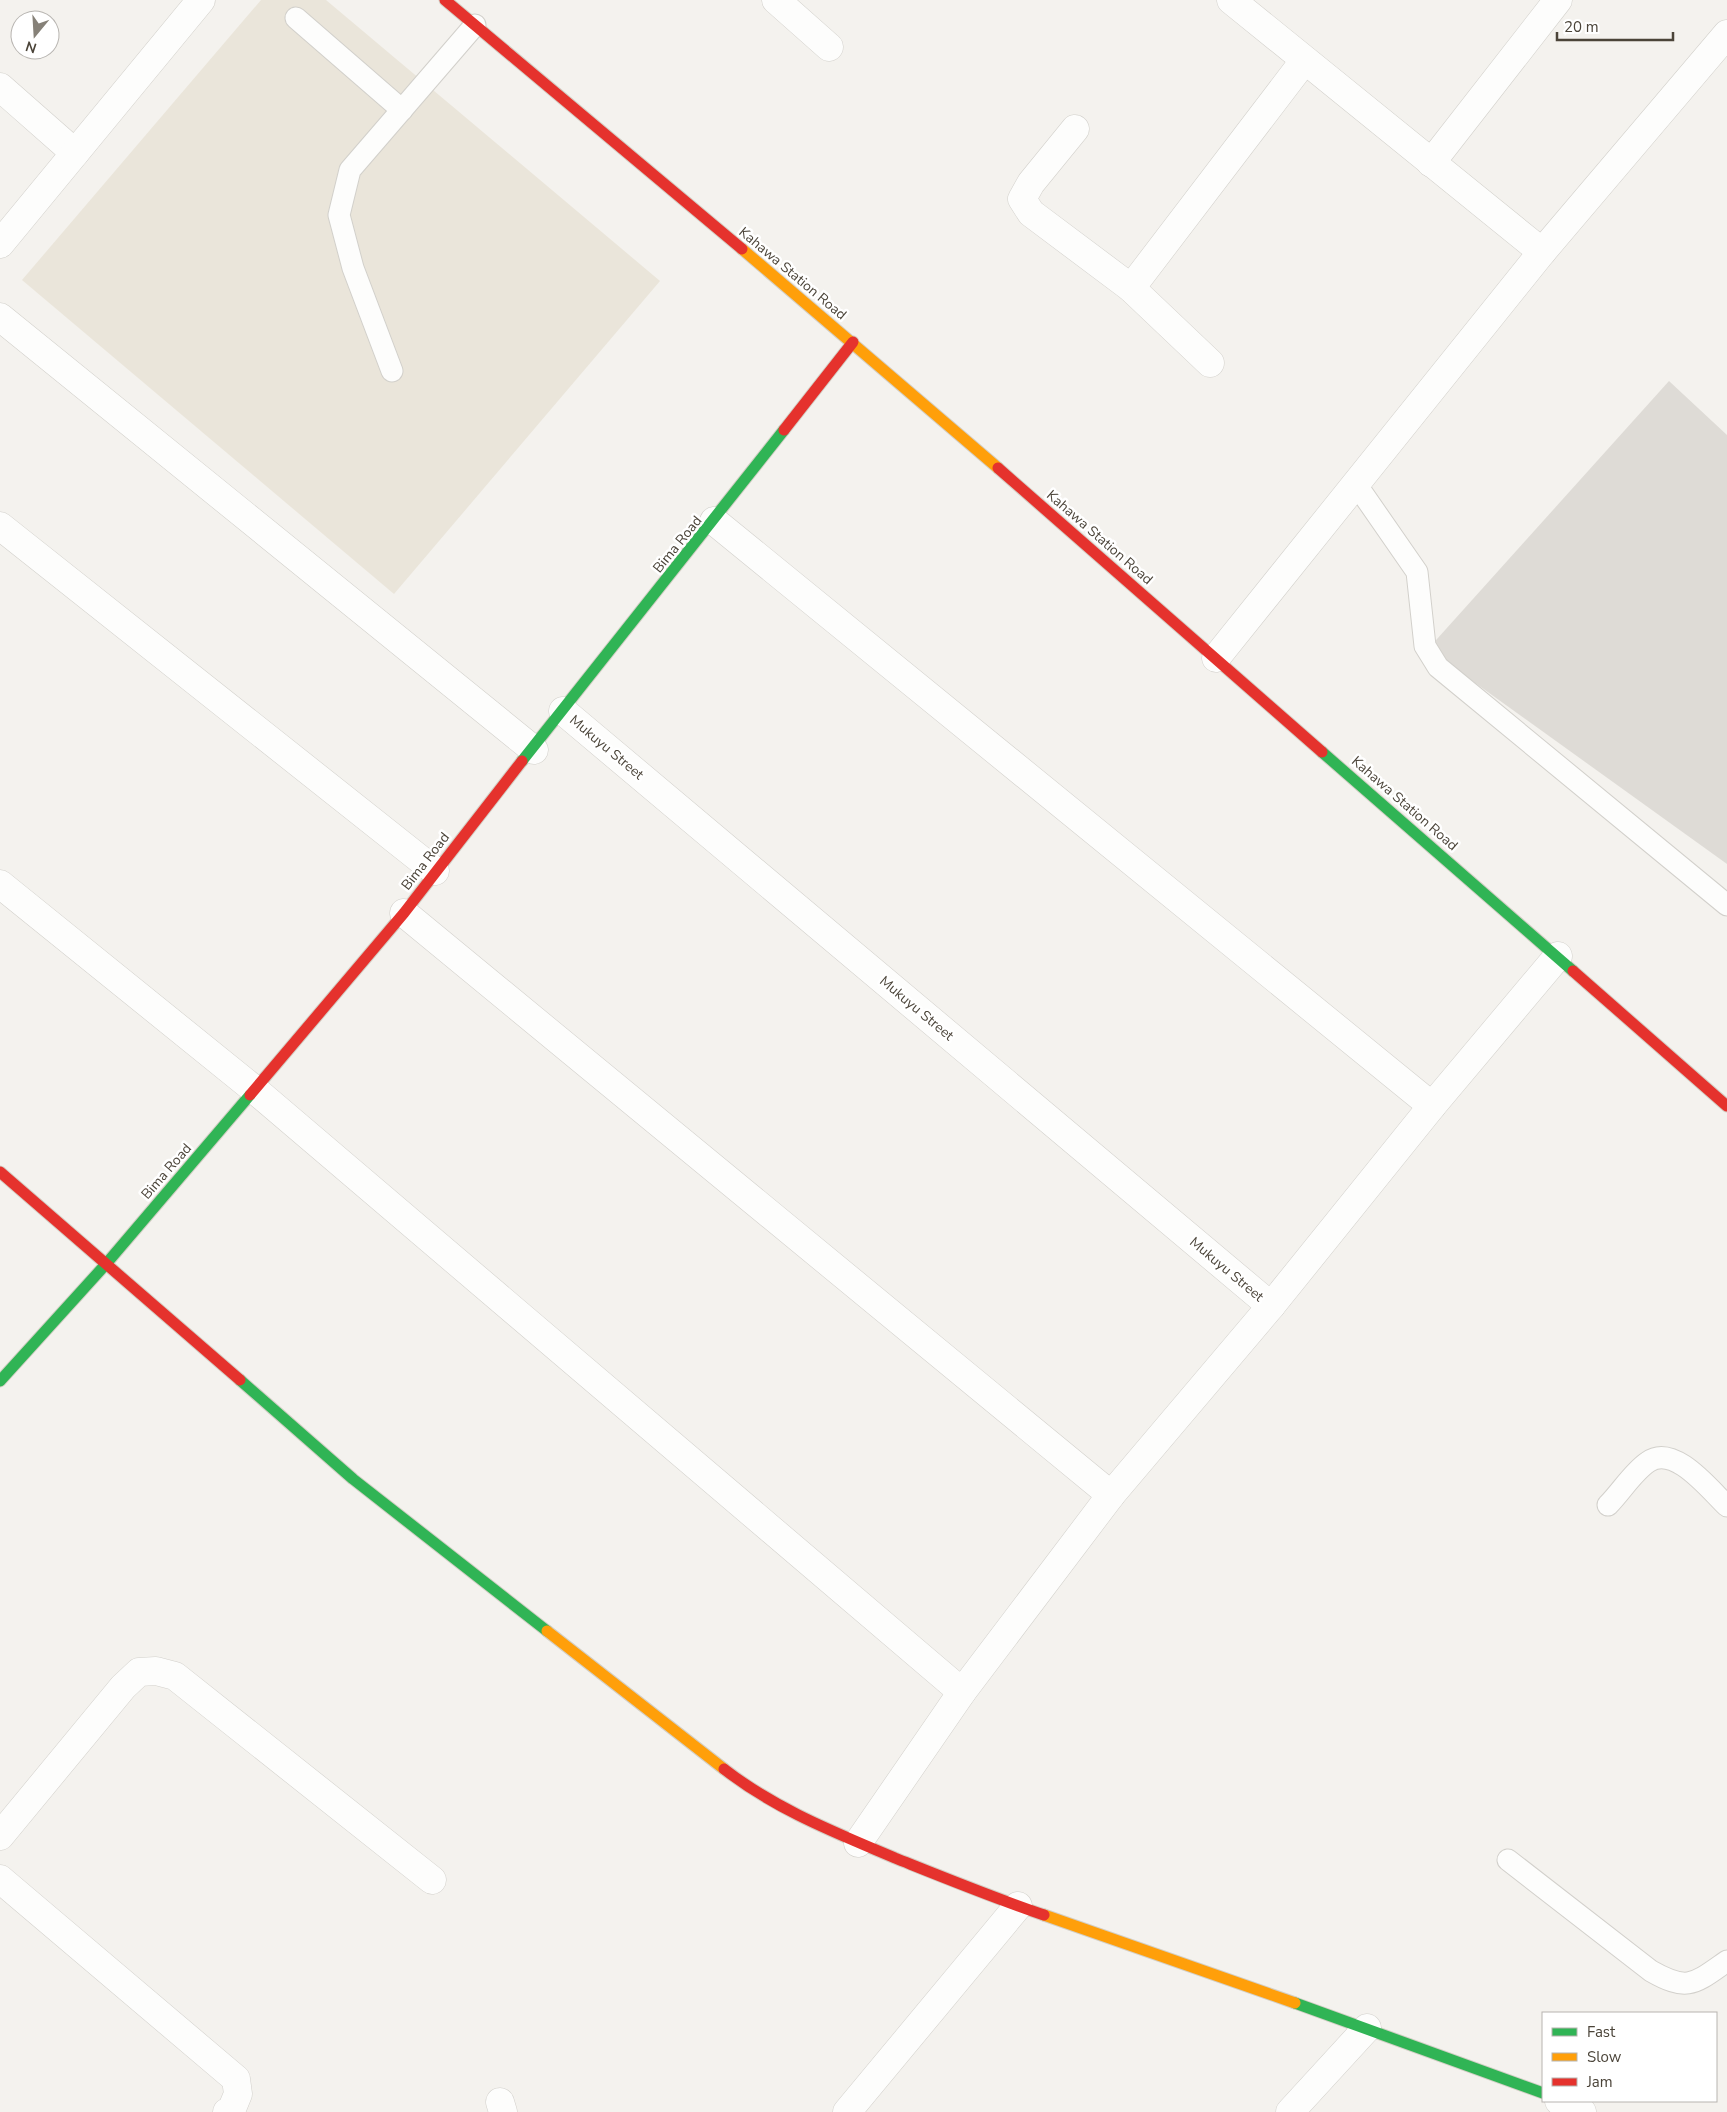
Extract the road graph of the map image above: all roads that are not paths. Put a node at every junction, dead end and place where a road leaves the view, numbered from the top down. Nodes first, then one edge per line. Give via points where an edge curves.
1 (201, 0) edge
2 (446, 0) edge
3 (776, 0) edge
4 (1232, 0) edge
5 (1558, 0) edge
6 (296, 18) dead end
7 (475, 25) junction
8 (1727, 34) edge
9 (829, 47) dead end
10 (1304, 61) junction
11 (0, 87) edge
12 (402, 110) junction
13 (1075, 129) dead end
14 (75, 153) junction
15 (1431, 163) junction
16 (0, 244) edge
17 (1542, 252) junction
18 (1131, 288) junction
19 (0, 316) edge
20 (853, 342) junction
21 (1210, 363) dead end
22 (392, 372) dead end
23 (1356, 484) junction
24 (714, 521) junction
25 (0, 526) edge
26 (1216, 658) junction
27 (563, 710) junction
28 (534, 750) junction
29 (435, 871) junction
30 (0, 884) edge
31 (1727, 905) edge
32 (404, 913) junction
33 (1558, 956) junction
34 (255, 1090) junction
35 (1432, 1106) junction
36 (1727, 1106) edge
37 (0, 1172) edge
38 (106, 1264) junction
39 (1271, 1306) junction
40 (0, 1381) edge
41 (1111, 1495) junction
42 (1608, 1505) dead end
43 (1727, 1506) edge
44 (962, 1692) junction
45 (0, 1836) edge
46 (858, 1843) junction
47 (1508, 1860) dead end
48 (0, 1879) edge
49 (432, 1880) dead end
50 (1018, 1906) junction
51 (1727, 1961) edge
52 (1367, 2028) junction
53 (1542, 2093) edge
54 (1561, 2102) edge
55 (227, 2112) edge
56 (846, 2112) edge
57 (1290, 2112) edge
58 (1582, 2112) edge

1 - 14 street
2 - 7 street, Kahawa Station Road
3 - 9 street
4 - 10 street
5 - 15 street
6 - 12 lane
7 - 12 lane
7 - 20 street, Kahawa Station Road
8 - 17 street
10 - 15 street
10 - 18 street
11 - 14 street
12 - 22 lane via 350,170 339,214 353,268
13 - 18 street via 1022,199 1032,213
14 - 16 street
15 - 17 street
17 - 23 street
18 - 21 street
19 - 28 street
20 - 24 street, Bima Road
20 - 26 street, Kahawa Station Road
23 - 26 street
23 - 31 lane via 1417,572 1425,646 1438,667
24 - 27 street, Bima Road
24 - 35 street
25 - 29 street
26 - 33 street, Kahawa Station Road
27 - 28 street, Bima Road
27 - 39 street, Mukuyu Street
28 - 29 street, Bima Road
29 - 32 street, Bima Road
30 - 34 street
32 - 34 street, Bima Road
32 - 41 street
33 - 35 street
33 - 36 street, Kahawa Station Road
34 - 38 street, Bima Road
34 - 44 street
35 - 39 street
37 - 38 street
38 - 40 street, Bima Road
38 - 46 street via 353,1479 745,1785 808,1822
39 - 41 street
41 - 44 street
42 - 43 lane via 1649,1461 1667,1457 1683,1464
44 - 46 street
45 - 49 street via 123,1687 139,1672 156,1671 175,1676
46 - 50 street
47 - 51 lane via 1651,1971 1671,1982 1688,1984
48 - 55 street via 236,2079 238,2094 231,2111
50 - 52 street
50 - 56 street
52 - 53 street
52 - 57 street
54 - 58 street

